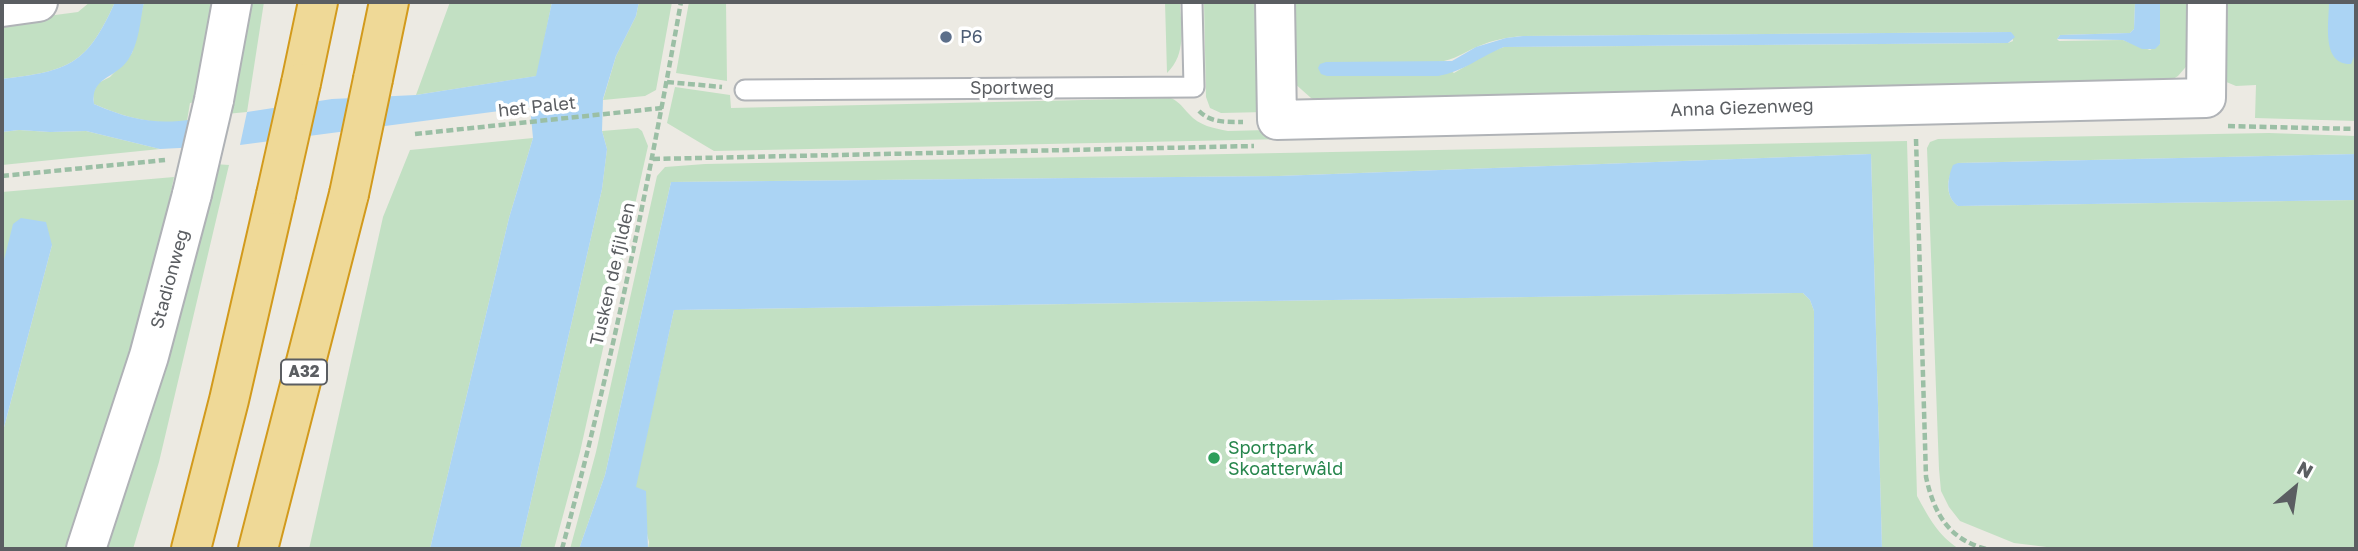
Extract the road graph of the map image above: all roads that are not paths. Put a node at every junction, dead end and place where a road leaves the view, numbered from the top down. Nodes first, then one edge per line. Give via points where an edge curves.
1 (38, 2) edge
2 (232, 2) edge
3 (318, 2) edge
4 (389, 2) edge
5 (1192, 2) edge
6 (1275, 2) edge
7 (2207, 2) edge
8 (2, 7) edge
9 (745, 90) road end
10 (229, 400) junction
11 (86, 549) edge
12 (170, 549) edge
13 (191, 549) edge
14 (258, 549) edge

1 - 8 street
2 - 11 street, Stadionweg, bridge via 192,194 149,356
3 - 10 highway, bridge
4 - 14 highway, A32, bridge via 349,194
5 - 9 lane, Sportweg via 1194,87
6 - 7 street, Anna Giezenweg via 1277,120 1914,103 2212,112
10 - 12 highway
10 - 13 highway

